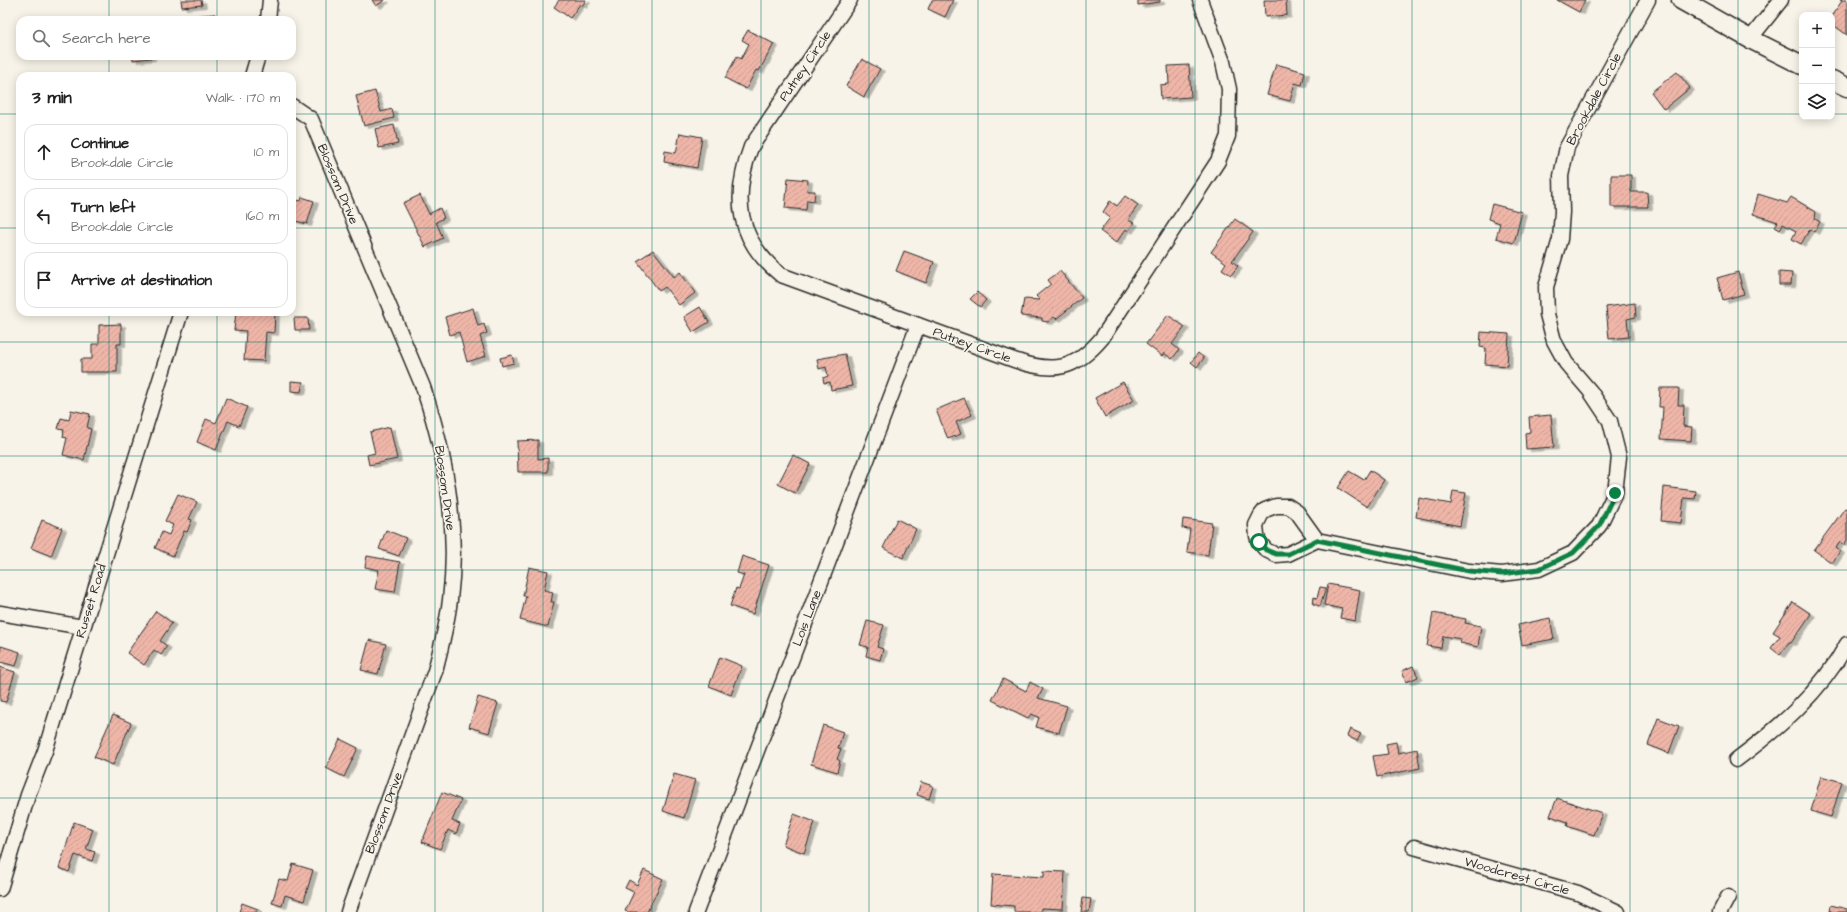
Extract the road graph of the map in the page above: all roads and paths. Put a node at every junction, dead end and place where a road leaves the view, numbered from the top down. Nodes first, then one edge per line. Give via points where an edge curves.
1 (270, 0) edge
2 (850, 0) edge
3 (1200, 0) edge
4 (1648, 0) edge
5 (1681, 0) edge
6 (1781, 0) edge
7 (268, 16) edge
8 (1750, 39) junction
9 (257, 60) edge
10 (1799, 64) edge
11 (253, 72) edge
12 (1835, 82) edge
13 (1847, 88) edge
14 (296, 109) edge
15 (180, 316) edge
16 (918, 325) junction
17 (1317, 540) dead end
18 (0, 613) edge
19 (82, 627) junction
20 (1847, 644) edge
21 (1736, 760) dead end
22 (1414, 847) dead end
23 (0, 889) edge
24 (1728, 897) dead end
25 (348, 912) edge
26 (696, 912) edge
27 (1618, 912) edge
28 (1720, 912) edge

1 - 7 street
2 - 16 street, Putney Circle via 751,147 742,179 741,218 756,250 766,264 781,275
3 - 16 street, Putney Circle via 1223,62 1230,90 1228,136 1218,161 1095,346 1073,363 1034,367
4 - 17 street, Brookdale Circle via 1567,147 1561,176 1560,239 1546,287 1547,314 1554,341 1566,363 1590,391 1610,421 1619,458 1615,493 1599,526 1573,553 1539,569 1502,574 1469,571
5 - 8 street
6 - 8 street
8 - 10 street
9 - 11 street
12 - 13 street
14 - 25 street, Blossom Drive via 311,119 423,387 437,429 451,516 450,599 435,671
15 - 19 street, Russet Road
16 - 26 street, Lois Lane
18 - 19 street
19 - 23 street, Russet Road
20 - 21 street via 1811,695 1769,736
22 - 27 street, Woodcrest Circle via 1578,893
24 - 28 street

